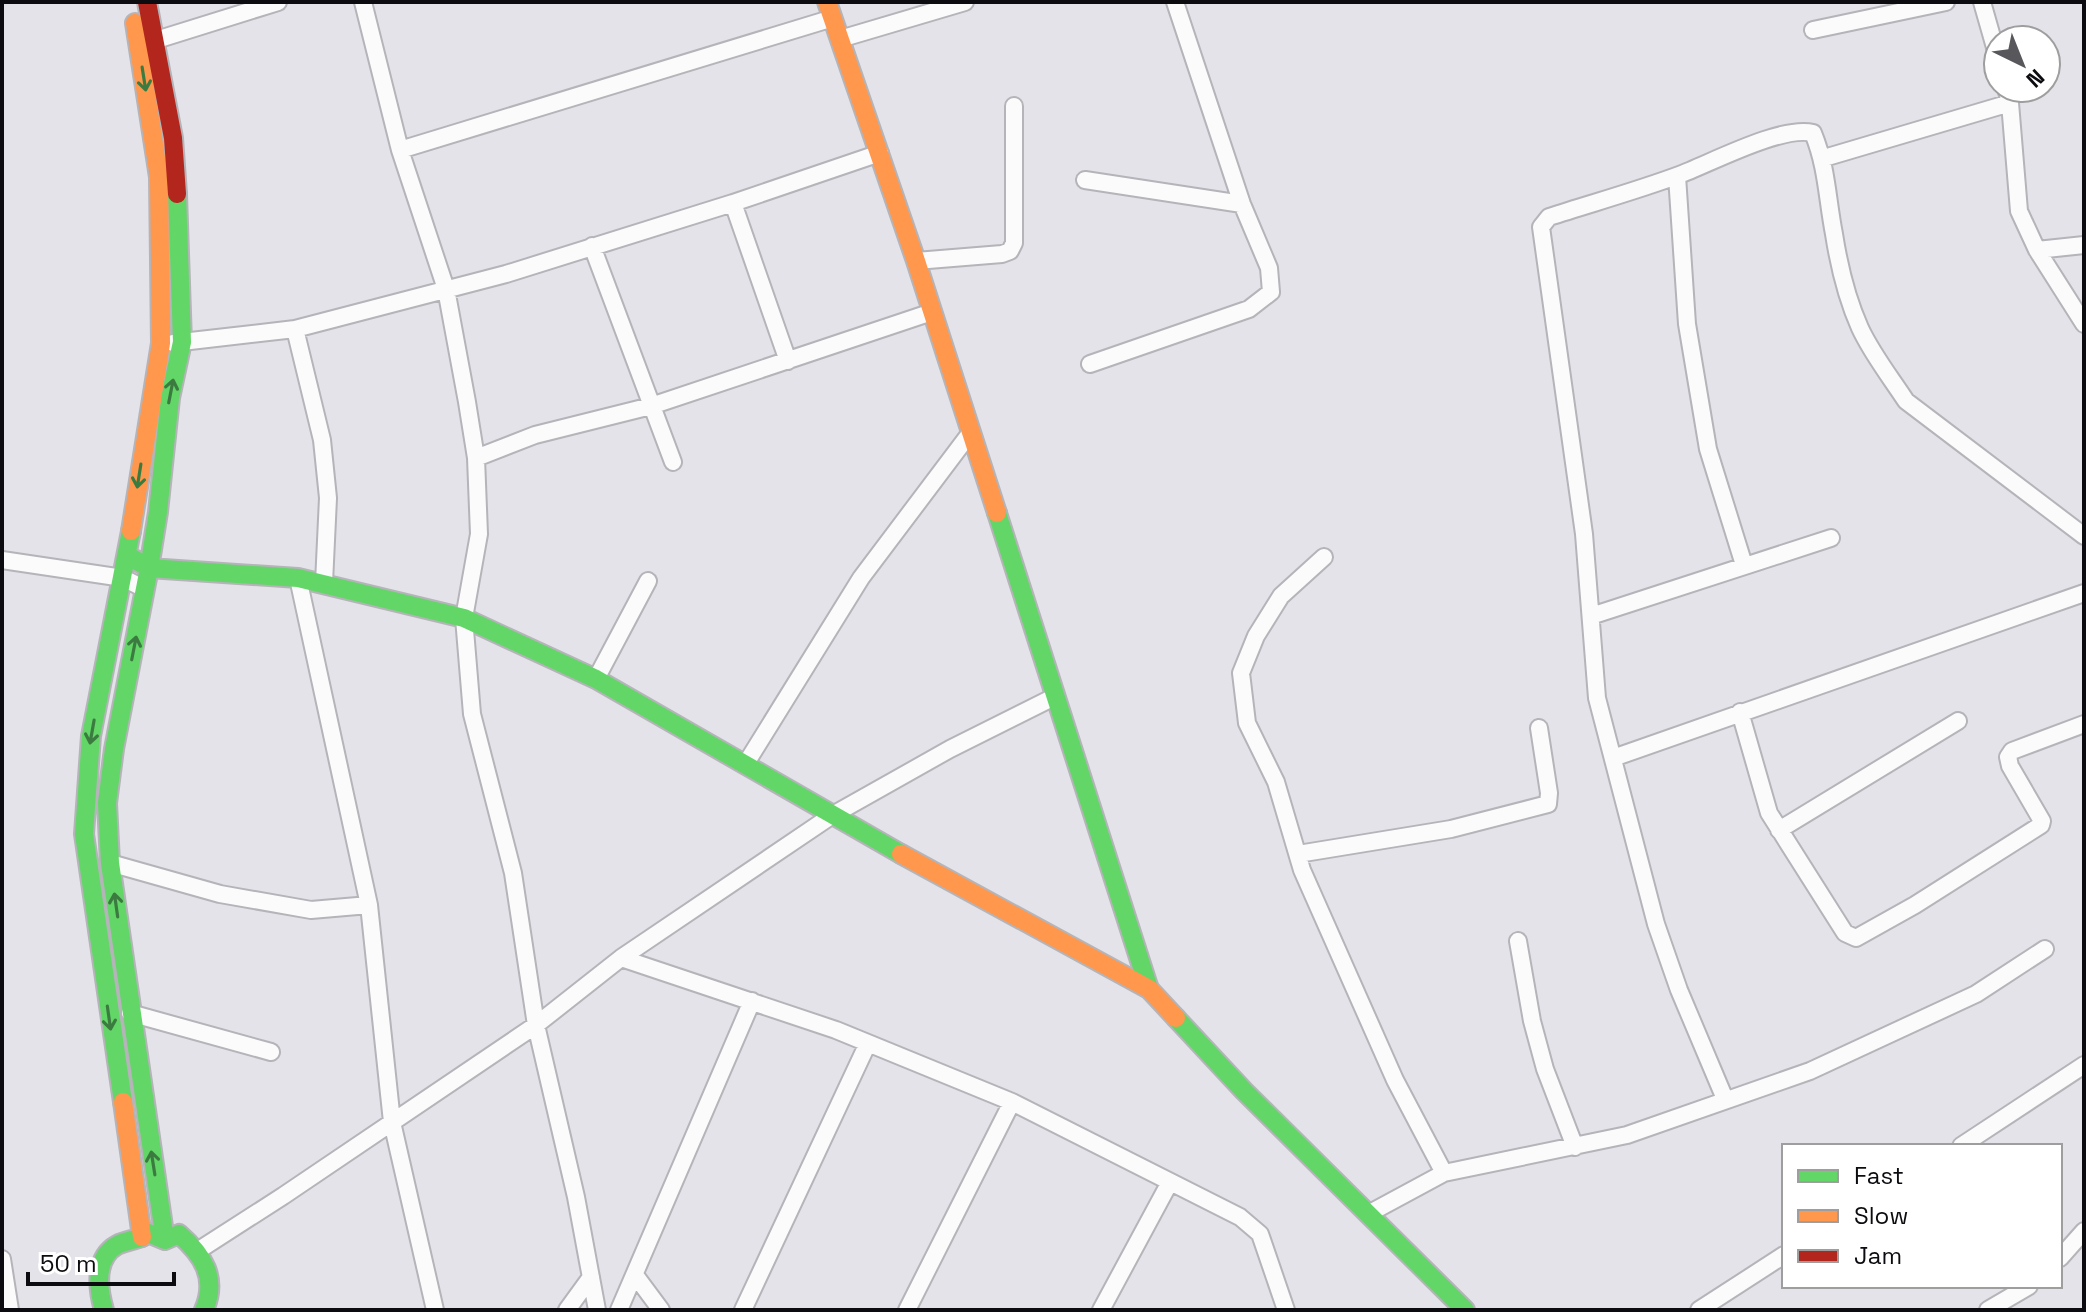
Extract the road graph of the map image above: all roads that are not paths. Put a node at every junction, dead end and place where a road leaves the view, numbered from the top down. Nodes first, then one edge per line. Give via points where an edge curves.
1 (132, 2) edge
2 (147, 2) edge
3 (278, 2) edge
4 (363, 2) edge
5 (965, 2) edge
6 (1175, 2) edge
7 (1946, 2) edge
8 (1982, 2) edge
9 (830, 10) edge
10 (1988, 24) edge
11 (1813, 30) dead end
12 (840, 39) junction
13 (153, 41) junction
14 (1982, 104) edge
15 (2009, 104) edge
16 (1014, 106) dead end
17 (400, 150) junction
18 (880, 153) junction
19 (1824, 158) junction
20 (1677, 176) junction
21 (1085, 180) dead end
22 (733, 203) junction
23 (1242, 204) junction
24 (2084, 245) edge
25 (592, 246) junction
26 (2037, 250) junction
27 (916, 261) junction
28 (446, 289) junction
29 (932, 312) junction
30 (2084, 324) edge
31 (295, 329) junction
32 (182, 342) junction
33 (161, 343) junction
34 (788, 361) junction
35 (1090, 364) dead end
36 (651, 406) junction
37 (971, 432) junction
38 (476, 458) junction
39 (673, 462) dead end
40 (2084, 536) edge
41 (1831, 538) dead end
42 (127, 555) junction
43 (1324, 557) dead end
44 (2, 560) edge
45 (1744, 565) junction
46 (149, 568) junction
47 (123, 578) junction
48 (298, 578) junction
49 (648, 581) dead end
50 (324, 583) junction
51 (145, 589) junction
52 (2084, 593) edge
53 (1591, 616) junction
54 (464, 618) junction
55 (596, 679) junction
56 (1056, 696) junction
57 (1740, 712) junction
58 (1958, 721) dead end
59 (2084, 724) edge
60 (1539, 728) dead end
61 (1613, 758) junction
62 (745, 765) junction
63 (831, 816) junction
64 (1779, 830) junction
65 (1298, 854) junction
66 (110, 863) junction
67 (369, 905) junction
68 (1518, 941) dead end
69 (2045, 949) dead end
70 (621, 958) junction
71 (1149, 989) junction
72 (752, 1001) junction
73 (130, 1013) junction
74 (536, 1025) junction
75 (868, 1043) junction
76 (271, 1052) dead end
77 (2084, 1065) edge
78 (1725, 1099) junction
79 (1012, 1102) junction
80 (392, 1122) junction
81 (1964, 1144) edge
82 (1575, 1147) junction
83 (1444, 1173) junction
84 (1170, 1182) junction
85 (1368, 1214) junction
86 (2084, 1231) edge
87 (142, 1237) junction
88 (165, 1240) junction
89 (199, 1250) junction
90 (1782, 1256) edge
91 (2062, 1256) edge
92 (2, 1259) edge
93 (635, 1275) junction
94 (591, 1277) junction
95 (2026, 1288) edge
96 (10, 1310) edge
97 (104, 1310) edge
98 (204, 1310) edge
99 (435, 1310) edge
100 (567, 1310) edge
101 (597, 1310) edge
102 (619, 1310) edge
103 (661, 1310) edge
104 (743, 1310) edge
105 (907, 1310) edge
106 (1101, 1310) edge
107 (1286, 1310) edge
108 (1465, 1310) edge
109 (1699, 1310) edge
110 (1988, 1310) edge

1 -> 33 street via 159,177
2 - 13 street
3 - 13 street
4 - 17 street
5 - 12 street
6 - 23 street
7 - 11 street
8 - 10 street
9 - 12 street
9 - 17 street
12 - 18 street
13 - 32 street via 173,138
14 - 19 street
15 - 26 street via 2019,211
16 - 27 street via 1010,251
17 - 28 street
18 - 22 street
18 - 27 street
19 - 20 street via 1813,133 1801,130
19 - 40 street via 1847,293 1861,330 1906,401
20 - 45 street via 1687,324 1705,434
20 - 53 street via 1549,217 1541,227
21 - 23 street
22 - 25 street
22 - 34 street
23 - 35 street via 1269,268 1271,292 1249,309
24 - 26 street
25 - 28 street
25 - 36 street
26 - 30 street
27 - 29 street
28 - 31 street
28 - 38 street
29 - 34 street
29 - 37 street
31 - 32 street
31 - 50 street via 322,440 328,498
32 - 33 street
46 -> 32 street
33 -> 42 street
34 - 36 street
36 - 38 street via 535,435
36 - 39 street
37 - 56 street
37 - 62 street via 861,578
38 - 54 street via 479,534
41 - 45 street
42 - 46 street
42 - 47 street
43 - 65 street via 1281,596 1241,673 1247,723 1276,782
44 - 47 street
45 - 53 street
46 - 48 street
46 - 51 street
47 - 51 street
47 -> 87 street via 91,736 84,834
48 - 50 street
48 - 67 street
49 - 55 street
50 - 54 street
66 -> 51 street via 107,803
52 - 57 street
53 - 61 street via 1597,698
54 - 55 street
54 - 74 street via 472,714 513,873
55 - 62 street
56 - 63 street
56 - 71 street
57 - 61 street
57 - 64 street via 1769,813
58 - 64 street
59 - 64 street via 2008,757 2041,825 1856,938 1845,933
60 - 65 street via 1548,804 1451,829
61 - 78 street via 1656,924
62 - 63 street
63 - 70 street
63 - 71 street
65 - 83 street via 1395,1080
66 - 67 street via 220,894 311,910
73 -> 66 street
67 - 80 street
68 - 82 street via 1545,1069
69 - 78 street via 1976,994 1899,1031 1810,1071
70 - 72 street
70 - 74 street
71 - 85 street
72 - 75 street
72 - 93 street
73 - 76 street
88 -> 73 street
74 - 80 street
74 - 94 street
75 - 79 street
75 - 104 street
77 - 81 street
78 - 82 street via 1627,1135
79 - 84 street
79 - 105 street
80 - 89 street
80 - 99 street
82 - 83 street
83 - 85 street
84 - 106 street
84 - 107 street via 1253,1226
85 - 108 street
86 - 91 street
87 - 88 street via 141,1230
87 - 97 street via 114,1246 103,1261 98,1279
88 - 89 street via 179,1234
89 - 98 street via 210,1285
90 - 109 street
92 - 96 street
93 - 102 street
93 - 103 street
94 - 100 street
94 - 101 street
95 - 110 street

